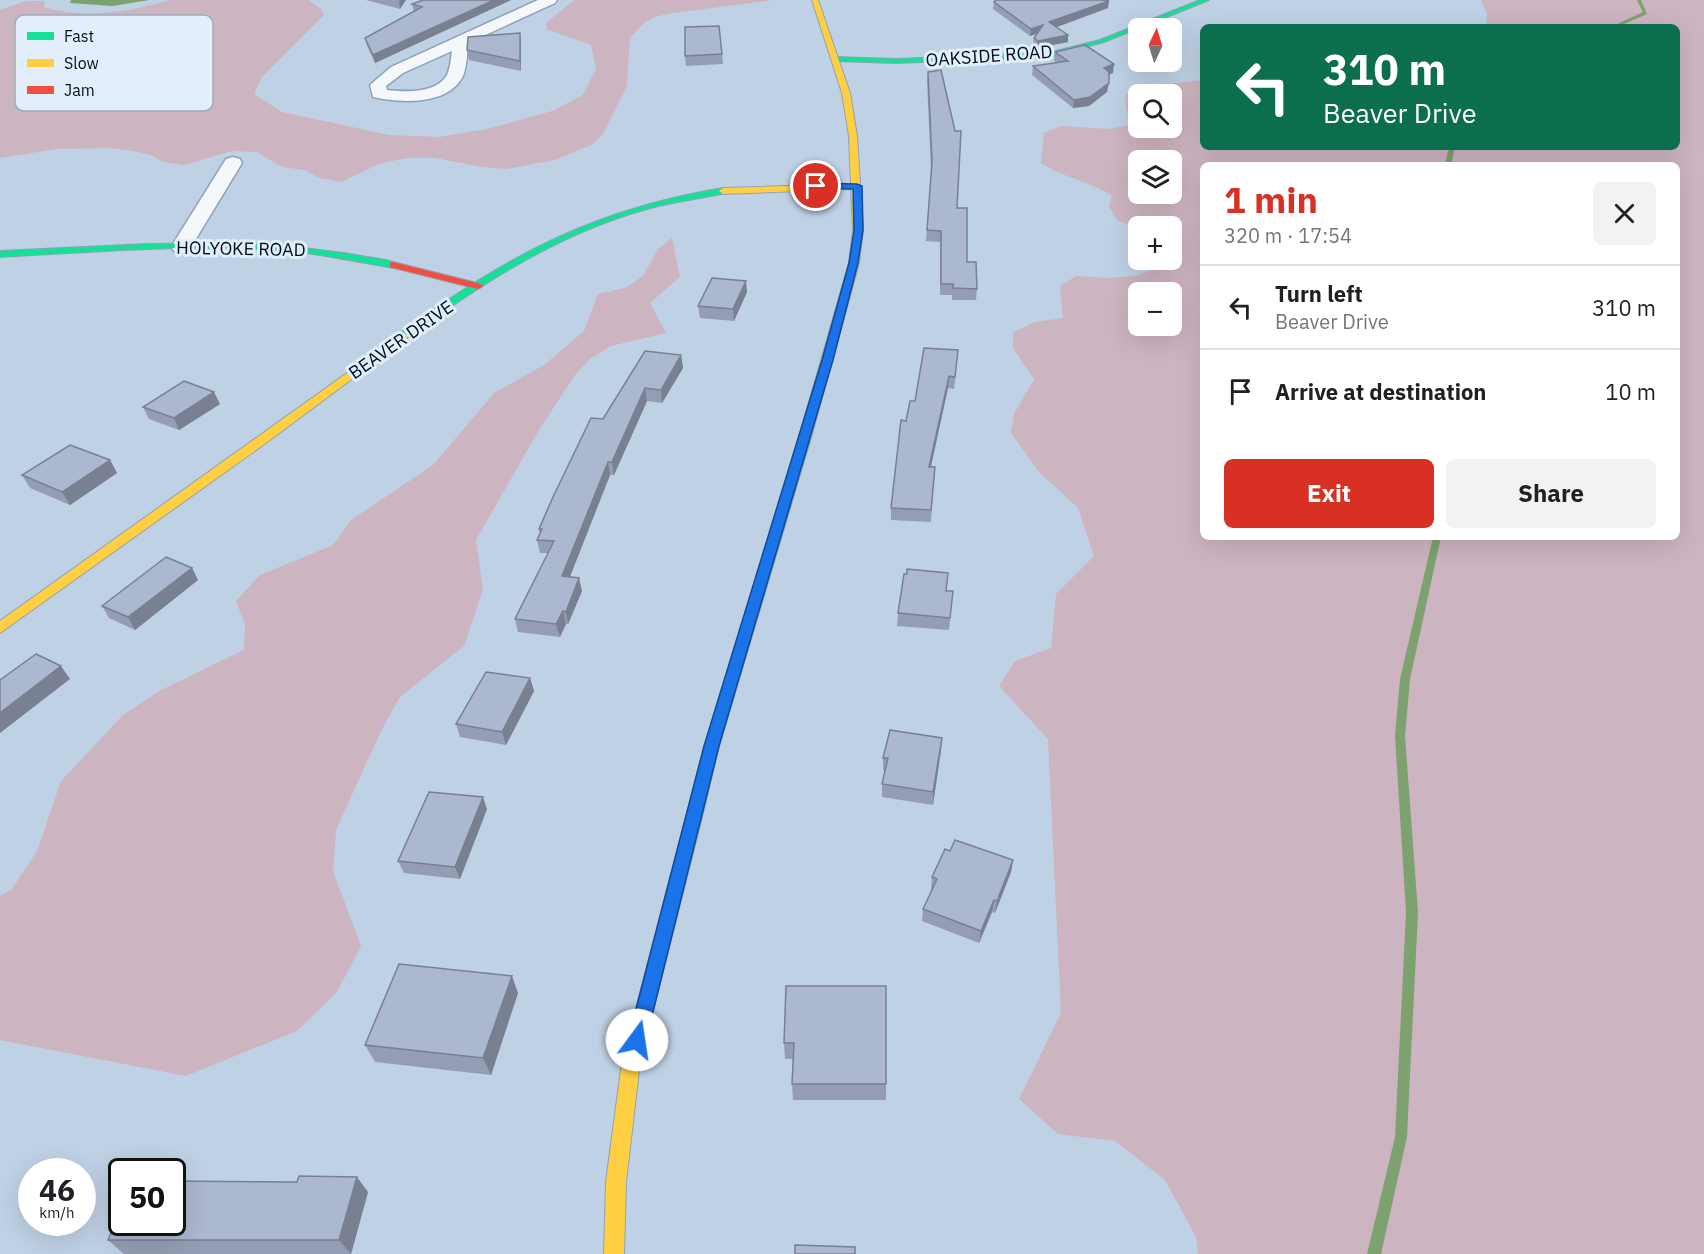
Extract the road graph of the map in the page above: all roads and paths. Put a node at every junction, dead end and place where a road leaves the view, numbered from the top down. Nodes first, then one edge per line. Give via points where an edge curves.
1 (550, 0) edge
2 (815, 0) edge
3 (1202, 1) edge
4 (461, 40) junction
5 (835, 59) junction
6 (233, 163) dead end
7 (857, 186) junction
8 (182, 247) junction
9 (0, 254) edge
10 (478, 286) junction
11 (0, 628) edge
12 (614, 1254) edge

1 - 4 street
2 - 5 street
3 - 5 street, OAKSIDE ROAD via 1102,41 1048,55 896,61
4 - 4 street via 454,78 444,87 418,96 379,93 378,85 397,70
5 - 7 street via 847,99
6 - 8 street
7 - 10 street, BEAVER DRIVE via 717,190 675,198 582,228
7 - 12 street via 854,263 712,746 631,1062 616,1182
8 - 9 street, HOLYOKE ROAD
8 - 10 street, HOLYOKE ROAD via 313,250
10 - 11 street, BEAVER DRIVE via 414,328

